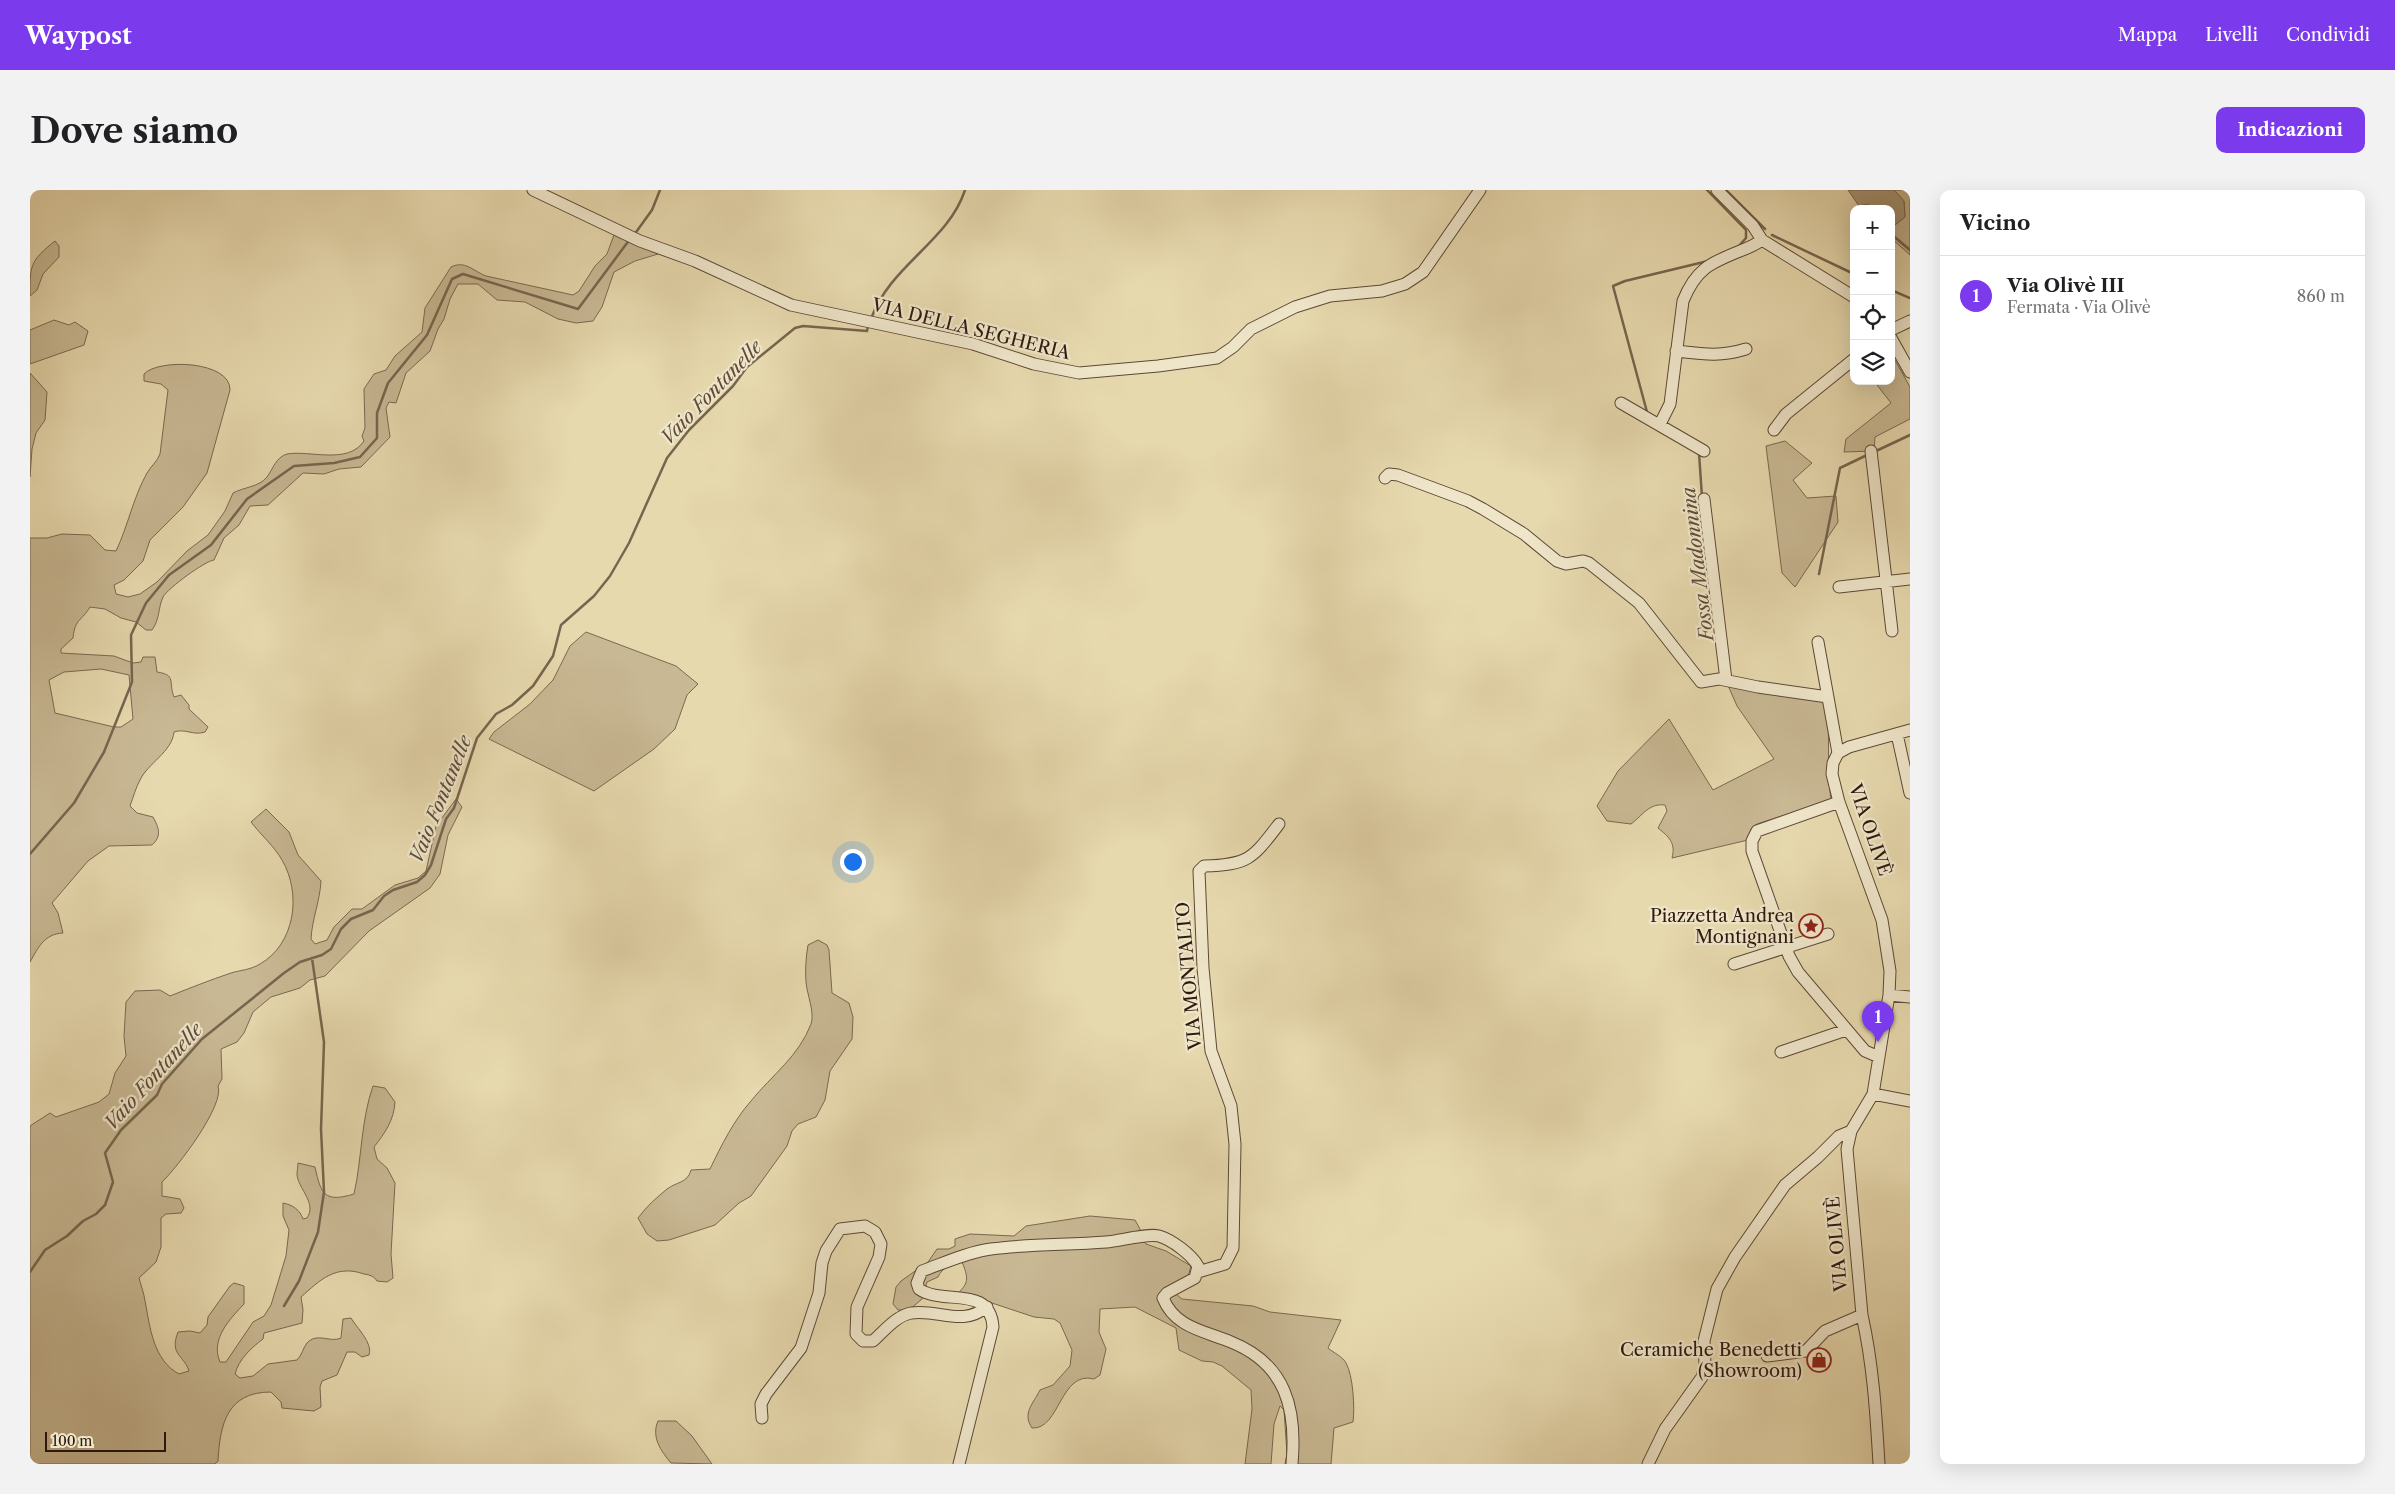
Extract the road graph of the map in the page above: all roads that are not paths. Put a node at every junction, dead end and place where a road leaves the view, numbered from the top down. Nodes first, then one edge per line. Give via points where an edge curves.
1 (533, 190) edge
2 (1480, 190) edge
3 (1718, 190) edge
4 (1762, 240) junction
5 (1851, 295) edge
6 (1910, 321) edge
7 (1895, 328) edge
8 (1892, 340) edge
9 (1746, 349) dead end
10 (1676, 350) junction
11 (1850, 362) edge
12 (1910, 372) edge
13 (1621, 403) dead end
14 (1660, 424) junction
15 (1774, 430) dead end
16 (1704, 451) dead end
17 (1871, 451) dead end
18 (1385, 478) dead end
19 (1704, 499) dead end
20 (1910, 579) edge
21 (1886, 582) junction
22 (1839, 587) dead end
23 (1892, 632) dead end
24 (1818, 642) dead end
25 (1726, 680) junction
26 (1828, 696) junction
27 (1910, 730) edge
28 (1897, 734) junction
29 (1838, 753) junction
30 (1910, 792) edge
31 (1839, 802) junction
32 (1279, 824) dead end
33 (1828, 934) dead end
34 (1784, 947) junction
35 (1734, 964) dead end
36 (1889, 996) junction
37 (1910, 997) edge
38 (1846, 1030) junction
39 (1781, 1052) dead end
40 (1879, 1057) junction
41 (1873, 1094) junction
42 (1910, 1101) edge
43 (1851, 1131) junction
44 (1198, 1272) junction
45 (987, 1308) junction
46 (1862, 1314) junction
47 (1767, 1356) dead end
48 (762, 1418) dead end
49 (960, 1464) edge
50 (1292, 1464) edge
51 (1648, 1464) edge
52 (1879, 1464) edge

1 - 2 street, VIA DELLA SEGHERIA via 640,241 695,261 791,305 973,344 1034,364 1079,373 1217,358 1251,329 1294,307 1330,296 1382,291 1405,284 1423,272
3 - 4 street
4 - 5 street
4 - 10 street via 1713,261 1699,273 1683,301
6 - 7 street
8 - 12 street
9 - 10 street via 1715,356
10 - 14 street via 1670,404
11 - 15 street via 1786,414
13 - 14 street
14 - 16 street
17 - 21 street
18 - 25 street via 1389,474 1398,475 1468,501 1524,534 1557,561 1589,563 1639,603 1702,682
19 - 25 street
20 - 21 street
21 - 22 street
21 - 23 street
24 - 26 street
25 - 26 street
26 - 29 street
27 - 28 street
28 - 29 street
28 - 30 street
29 - 31 street, VIA OLIVÈ via 1832,774
31 - 34 street via 1757,831 1752,841 1752,851
31 - 36 street, VIA OLIVÈ via 1882,920 1890,971
32 - 44 street, VIA MONTALTO via 1259,851 1244,862 1204,866 1199,871 1211,1051 1231,1106 1236,1179 1233,1248 1225,1264
33 - 34 street
34 - 35 street
34 - 38 street via 1798,972
36 - 37 street
36 - 40 street, VIA OLIVÈ
38 - 39 street
38 - 40 street via 1865,1051
40 - 41 street, VIA OLIVÈ
41 - 42 street
41 - 43 street, VIA OLIVÈ
43 - 46 street, VIA OLIVÈ via 1847,1149
43 - 51 street via 1839,1136 1785,1184 1735,1257 1717,1289 1704,1341 1702,1377 1665,1429
44 - 45 street via 1193,1259 1159,1236 1149,1235 1104,1243 1054,1243 989,1249 922,1271 917,1283 926,1294 965,1298
44 - 50 street, VIA MONTALTO via 1184,1285 1167,1293 1163,1298 1167,1309 1198,1332 1231,1342 1270,1366 1282,1382 1288,1401 1294,1447
45 - 48 street via 976,1316 964,1318 910,1313 894,1321 873,1341 863,1340 856,1334 857,1307 879,1257 881,1244 875,1232 865,1226 840,1230 822,1263 819,1293 801,1348 766,1394
45 - 49 street via 992,1315 993,1327
46 - 47 street, VIA OLIVÈ via 1824,1331 1806,1351
46 - 52 street, VIA OLIVÈ via 1876,1398

